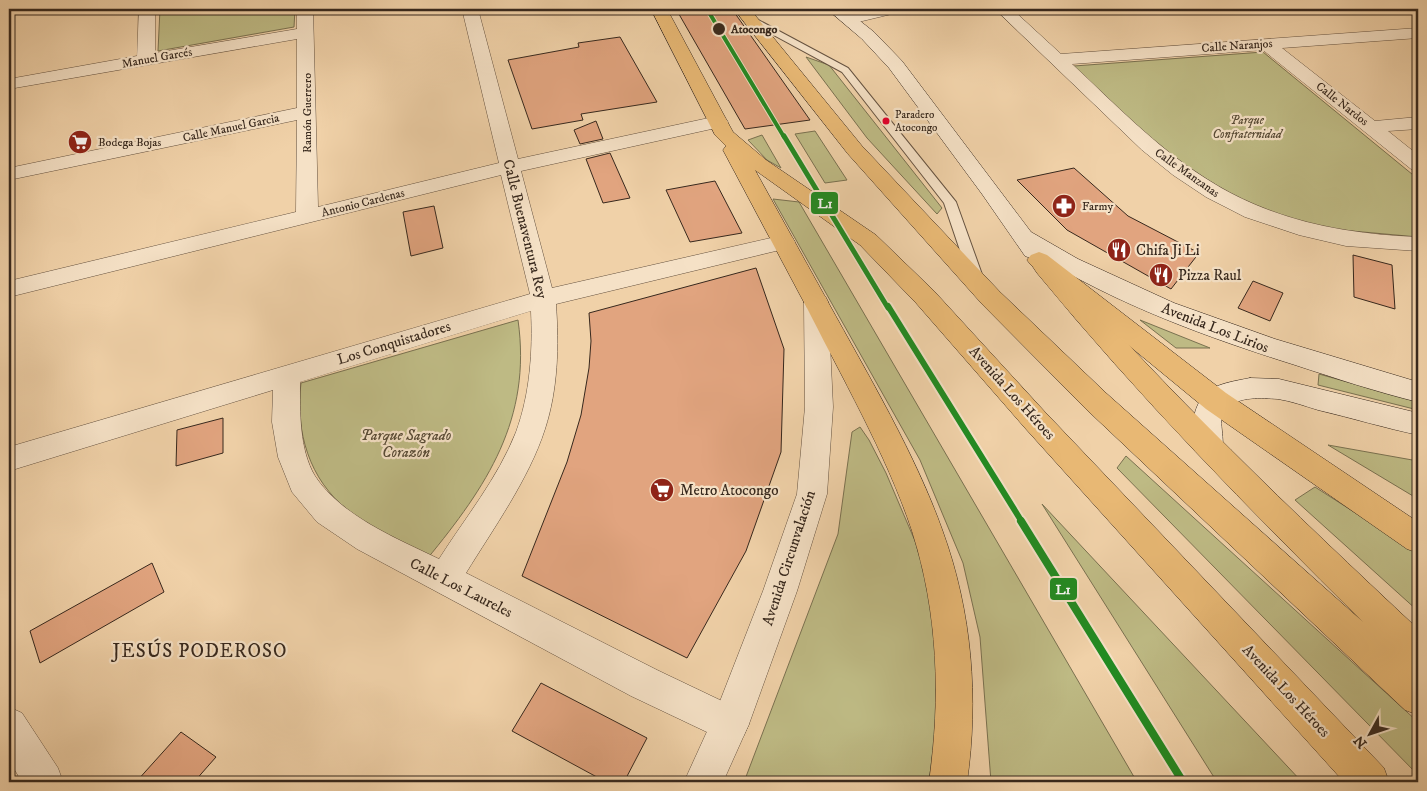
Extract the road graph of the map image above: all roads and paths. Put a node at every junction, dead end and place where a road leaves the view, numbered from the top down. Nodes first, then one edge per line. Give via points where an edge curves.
1 (147, 9) edge
2 (305, 9) edge
3 (470, 9) edge
4 (660, 9) edge
5 (894, 9) edge
6 (1003, 9) edge
7 (746, 14) edge
8 (842, 14) edge
9 (306, 32) junction
10 (1418, 32) edge
11 (1266, 44) junction
12 (146, 60) junction
13 (1057, 60) junction
14 (9, 84) edge
15 (307, 112) junction
16 (1418, 123) edge
17 (1371, 127) junction
18 (722, 128) junction
19 (1418, 165) edge
20 (509, 167) junction
21 (9, 174) edge
22 (307, 216) junction
23 (784, 242) junction
24 (1418, 244) edge
25 (1031, 248) junction
26 (979, 286) junction
27 (9, 289) edge
28 (544, 298) junction
29 (816, 302) junction
30 (287, 376) junction
31 (1418, 392) edge
32 (1216, 402) junction
33 (1418, 424) edge
34 (1210, 447) junction
35 (9, 459) edge
36 (1418, 538) edge
37 (445, 579) junction
38 (1418, 652) edge
39 (1418, 697) edge
40 (730, 724) junction
41 (9, 726) edge
42 (950, 772) edge
43 (44, 782) edge
44 (703, 782) edge
45 (1370, 782) edge

1 - 12 street
2 - 9 street, Ramón Guerrero
3 - 20 street, Calle Buenaventura Rey
4 - 18 main road, Avenida Los Héroes
5 - 8 street
6 - 13 street, Calle Manzanas
7 - 26 main road via 856,150
7 - 26 lane via 846,70 950,202
8 - 25 street via 888,54
9 - 12 street, Manuel Garcés
9 - 15 street, Ramón Guerrero
10 - 11 street, Calle Naranjos
11 - 13 street, Calle Naranjos
11 - 17 street, Calle Nardos
12 - 14 street, Manuel Garcés
13 - 24 street, Calle Manzanas via 1146,144 1186,175 1231,202 1265,217 1330,236 1375,243
15 - 21 street, Calle Manuel Garcia
15 - 22 street, Ramón Guerrero
16 - 17 street
17 - 19 street, Calle Nardos
18 - 20 street, Antonio Cardenas
18 - 23 main road, Avenida Circunvalación
18 - 45 main road, Avenida Los Héroes via 759,164 868,240 925,296 1035,420
20 - 22 street, Antonio Cardenas
20 - 28 street, Calle Buenaventura Rey
22 - 27 street, Antonio Cardenas
23 - 28 street, Los Conquistadores
23 - 29 main road, Avenida Circunvalación
25 - 31 street, Avenida Los Lirios via 1171,311 1273,350
25 - 32 main road
25 - 34 main road via 1090,323
26 - 39 main road via 1096,401
28 - 30 street, Los Conquistadores
28 - 37 street, Calle Buenaventura Rey via 543,371 524,447
29 - 40 street, Avenida Circunvalación via 819,407 812,494
29 - 42 main road via 916,501 933,549 950,631 954,695
30 - 35 street, Los Conquistadores
30 - 37 street, Calle Los Laureles via 286,422 293,457 303,484 328,513 368,540
32 - 33 street via 1230,393 1250,388 1279,389
32 - 34 street via 1209,413 1207,426
32 - 36 main road
34 - 38 main road
37 - 40 street, Calle Los Laureles
40 - 44 street, Avenida Circunvalación
41 - 43 street

